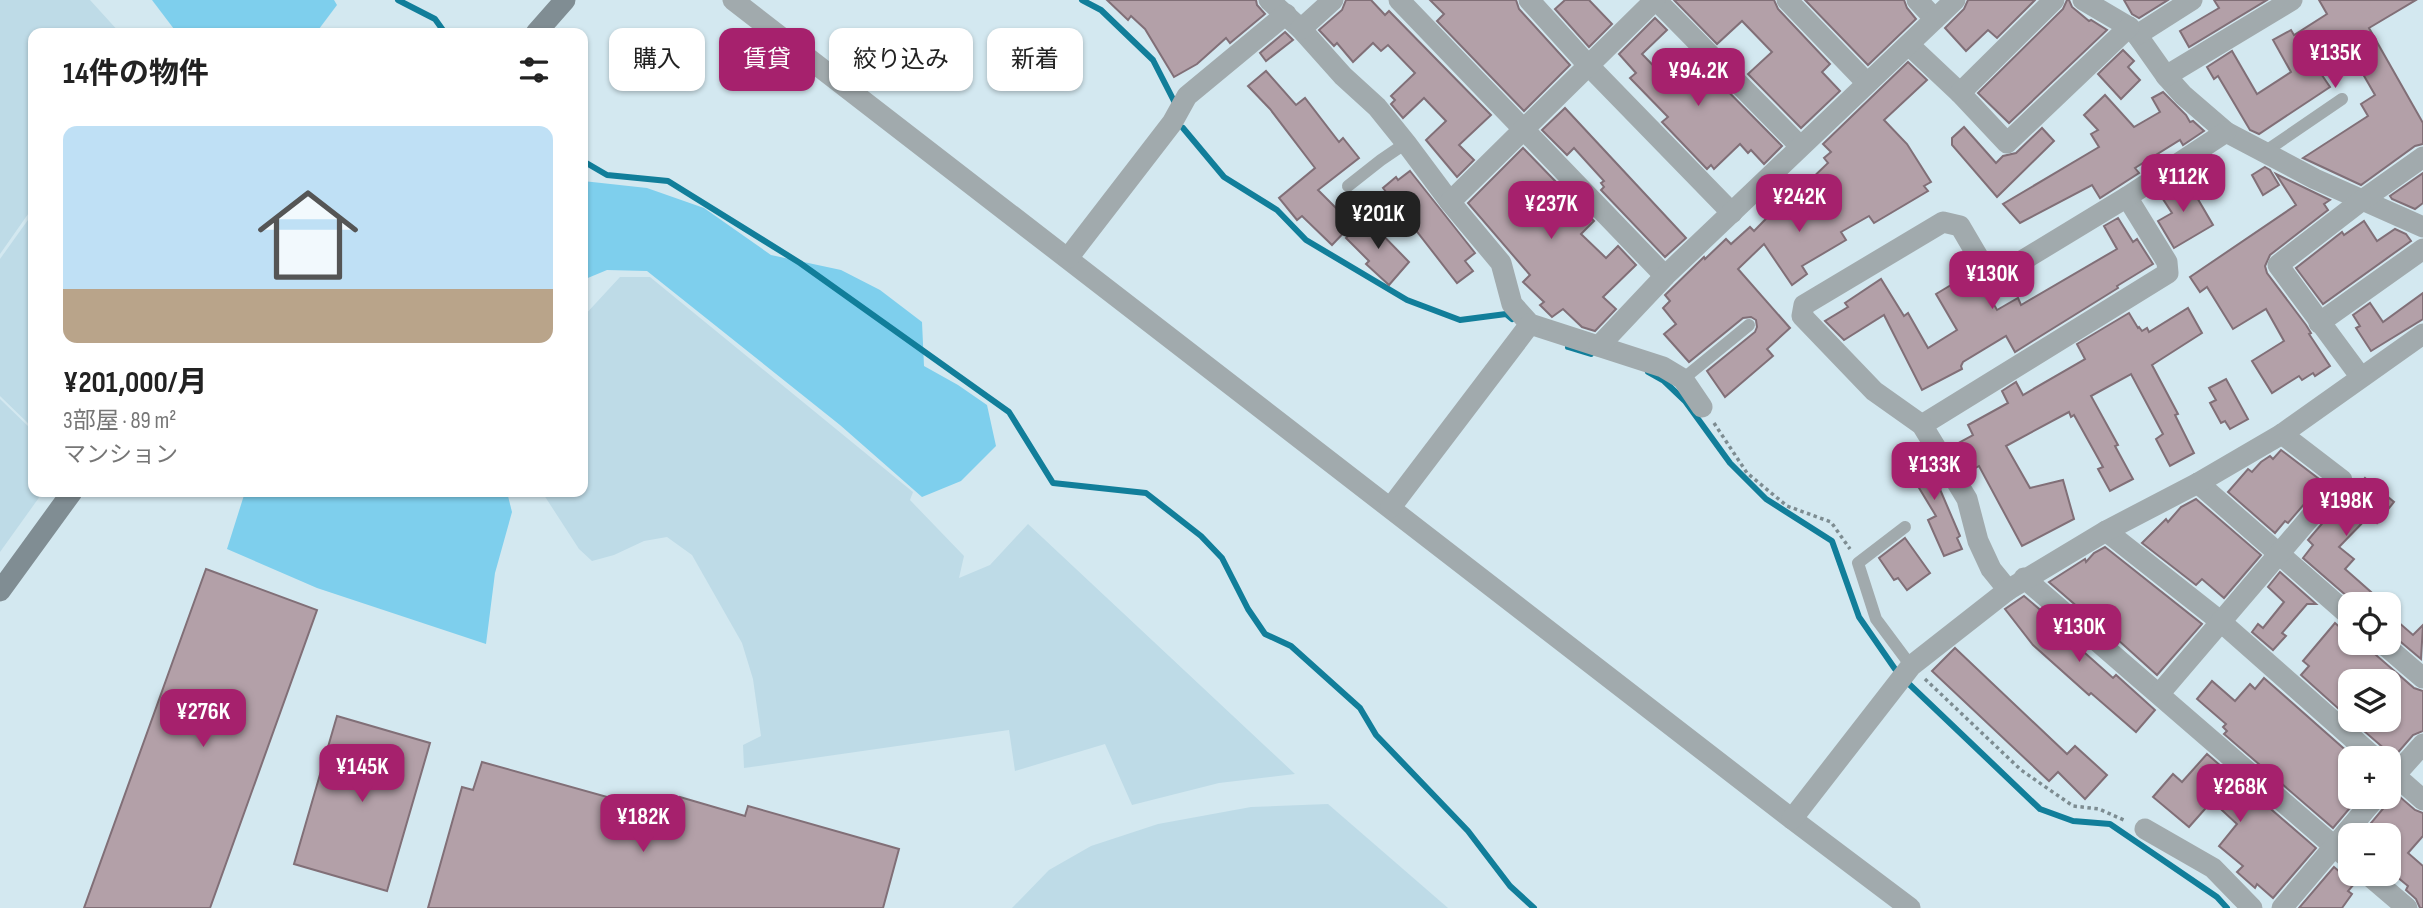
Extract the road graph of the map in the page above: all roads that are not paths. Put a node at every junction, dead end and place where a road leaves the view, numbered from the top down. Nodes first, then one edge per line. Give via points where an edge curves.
1 (565, 0) edge
2 (733, 0) edge
3 (1269, 0) edge
4 (1333, 0) edge
5 (1399, 0) edge
6 (1529, 0) edge
7 (1655, 0) edge
8 (1787, 0) edge
9 (1917, 0) edge
10 (1955, 0) edge
11 (2054, 0) edge
12 (2083, 0) edge
13 (2192, 0) edge
14 (2291, 0) edge
15 (1935, 19) junction
16 (1293, 21) junction
17 (540, 28) edge
18 (2133, 31) junction
19 (1909, 45) junction
20 (1588, 65) junction
21 (2166, 76) junction
22 (1867, 83) junction
23 (1960, 93) junction
24 (2342, 99) dead end
25 (1522, 130) junction
26 (2226, 132) junction
27 (1406, 143) junction
28 (1800, 146) junction
29 (2263, 153) junction
30 (2423, 157) edge
31 (1348, 186) dead end
32 (2127, 197) junction
33 (2361, 201) junction
34 (1450, 202) junction
35 (1732, 213) junction
36 (2423, 227) edge
37 (2423, 248) edge
38 (1068, 258) junction
39 (1665, 276) junction
40 (2319, 323) junction
41 (1530, 324) junction
42 (1749, 325) dead end
43 (2423, 334) edge
44 (1599, 346) junction
45 (2360, 376) junction
46 (1683, 379) junction
47 (1702, 407) road end
48 (1923, 425) junction
49 (2282, 434) junction
50 (2198, 483) junction
51 (68, 497) edge
52 (1391, 507) junction
53 (1905, 527) dead end
54 (2106, 531) junction
55 (2279, 555) junction
56 (2016, 584) junction
57 (0, 591) edge
58 (2338, 606) edge
59 (2220, 621) junction
60 (2396, 655) edge
61 (1911, 666) junction
62 (2423, 678) edge
63 (2160, 693) junction
64 (2423, 744) edge
65 (2361, 746) edge
66 (2401, 766) edge
67 (2401, 784) edge
68 (2423, 800) edge
69 (1792, 819) junction
70 (2145, 829) road end
71 (2338, 849) edge
72 (2338, 858) edge
73 (2381, 886) edge
74 (1910, 908) edge
75 (2252, 908) edge
76 (2283, 908) edge
77 (2407, 908) edge

1 - 17 street
2 - 38 street
3 - 16 street
4 - 16 street
5 - 25 street
6 - 20 street
7 - 20 street
7 - 28 street
8 - 22 street
9 - 15 street
10 - 15 street
11 - 23 street
12 - 18 street
13 - 18 street
14 - 21 street
15 - 19 street
16 - 27 street
16 - 38 street via 1187,96 1172,123
18 - 21 street
18 - 23 street via 2007,143
19 - 22 street
19 - 23 street
20 - 25 street
20 - 35 street
21 - 26 street
22 - 28 street
24 - 29 lane
25 - 34 street
25 - 39 street
26 - 29 street
26 - 32 street
27 - 31 lane
27 - 34 street
28 - 35 street
29 - 33 street
30 - 33 street
32 - 48 street via 2167,262 2168,273
32 - 48 street via 1997,276 1987,272 1960,226 1943,222 1804,304 1802,317 1874,391
33 - 36 street
33 - 40 street via 2278,265
34 - 41 street via 1501,263 1512,304
35 - 39 street
37 - 40 street
38 - 52 street
39 - 44 street
40 - 45 street
41 - 44 street
41 - 52 street
42 - 46 lane
43 - 45 street
44 - 46 street via 1663,367
45 - 49 street
46 - 47 street
48 - 56 street via 1968,499 1978,541 1991,569
49 - 50 street
49 - 55 street via 2342,480
50 - 54 street
50 - 55 street
51 - 57 street
52 - 69 street
53 - 61 lane via 1858,563 1876,619
54 - 56 street
54 - 59 street
55 - 58 street
55 - 59 street
56 - 61 street
56 - 63 street
59 - 63 street
59 - 65 street
60 - 62 street
61 - 69 street
63 - 71 street
64 - 66 street
67 - 68 street
69 - 74 street
70 - 75 street via 2213,867
72 - 76 street
73 - 77 street

